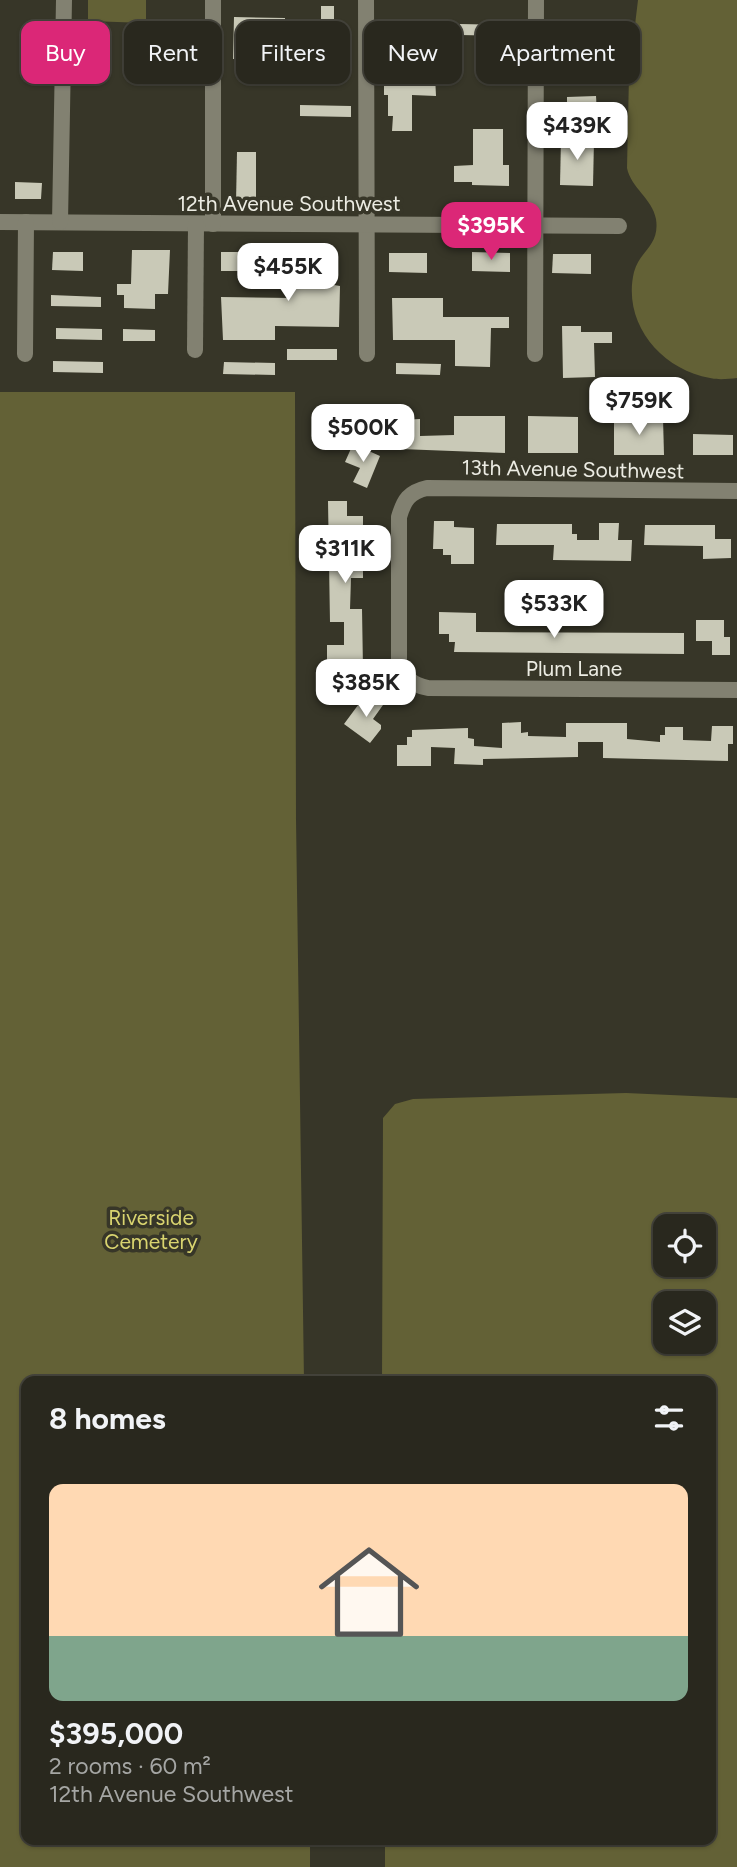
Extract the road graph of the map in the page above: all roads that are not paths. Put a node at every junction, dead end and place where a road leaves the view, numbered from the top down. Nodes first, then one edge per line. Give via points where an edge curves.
1 (64, 0) edge
2 (213, 0) edge
3 (366, 0) edge
4 (536, 0) edge
5 (0, 222) edge
6 (26, 222) junction
7 (61, 222) junction
8 (204, 224) junction
9 (366, 224) junction
10 (536, 225) junction
11 (619, 226) dead end
12 (195, 350) dead end
13 (25, 354) dead end
14 (367, 354) dead end
15 (535, 354) dead end
16 (737, 491) edge
17 (411, 682) joint
18 (737, 690) edge

1 - 7 street
2 - 8 street
3 - 9 street
4 - 10 street
5 - 6 street, 12th Avenue Southwest
6 - 7 street, 12th Avenue Southwest
6 - 13 street
7 - 8 street, 12th Avenue Southwest
8 - 9 street, 12th Avenue Southwest
8 - 12 street
9 - 10 street, 12th Avenue Southwest
9 - 14 street
10 - 11 street, 12th Avenue Southwest
10 - 15 street
16 - 17 street, 13th Avenue Southwest via 427,488 410,494 399,517 398,661
17 - 18 street, Plum Lane via 428,688

